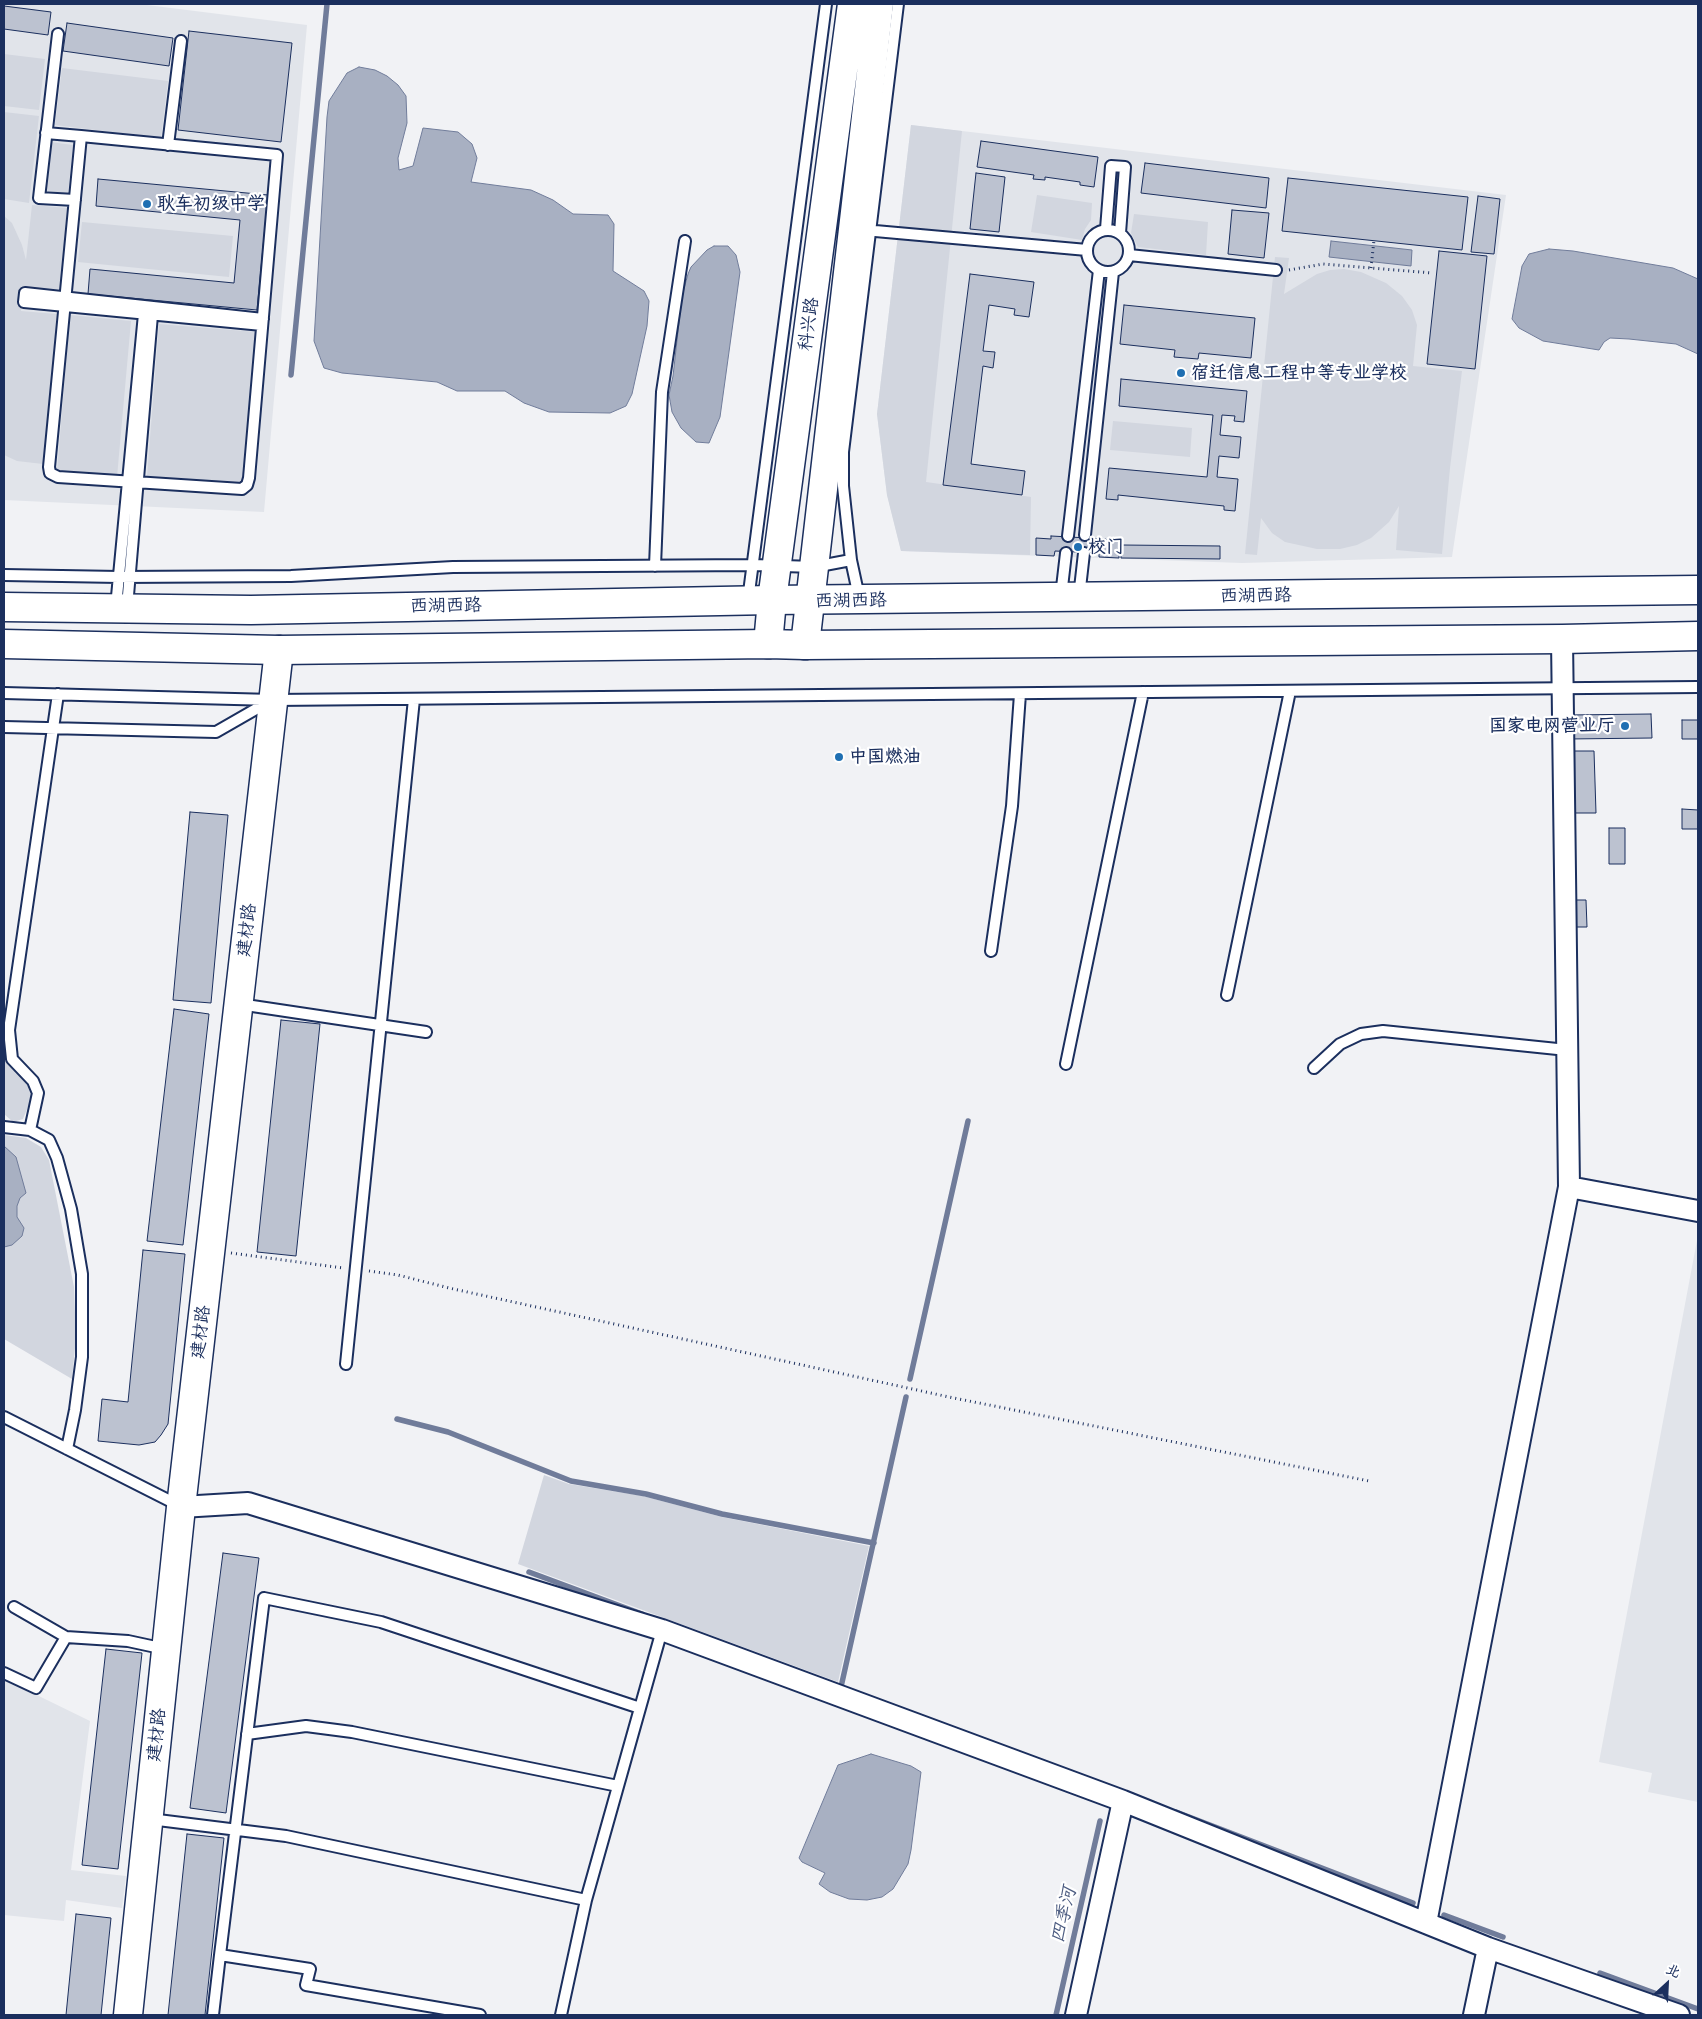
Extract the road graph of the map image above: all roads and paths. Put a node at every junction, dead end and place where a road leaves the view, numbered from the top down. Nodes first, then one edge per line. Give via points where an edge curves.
1 (826, 4) edge
2 (852, 4) edge
3 (879, 4) edge
4 (898, 4) edge
5 (58, 34) dead end
6 (181, 41) dead end
7 (46, 133) junction
8 (81, 136) junction
9 (168, 145) junction
10 (75, 200) junction
11 (1106, 229) junction
12 (861, 230) junction
13 (1120, 233) junction
14 (1374, 240) dead end
15 (685, 242) dead end
16 (1087, 250) junction
17 (1129, 256) junction
18 (1371, 268) junction
19 (1099, 270) junction
20 (1276, 270) joint
21 (1113, 272) junction
22 (1432, 273) dead end
23 (65, 302) junction
24 (148, 312) junction
25 (262, 322) junction
26 (133, 482) junction
27 (1086, 535) dead end
28 (1068, 536) dead end
29 (1066, 553) dead end
30 (1084, 553) dead end
31 (850, 560) junction
32 (765, 565) junction
33 (655, 566) junction
34 (814, 567) junction
35 (4, 575) edge
36 (124, 577) junction
37 (1698, 590) edge
38 (1070, 598) junction
39 (760, 600) junction
40 (810, 601) junction
41 (860, 601) junction
42 (4, 607) edge
43 (121, 608) junction
44 (1698, 636) edge
45 (1562, 640) junction
46 (4, 644) edge
47 (768, 644) junction
48 (805, 645) junction
49 (278, 650) junction
50 (1698, 687) edge
51 (1562, 689) junction
52 (1290, 691) junction
53 (1143, 692) junction
54 (4, 693) edge
55 (58, 694) junction
56 (1020, 694) junction
57 (414, 699) junction
58 (273, 700) junction
59 (4, 727) edge
60 (52, 729) junction
61 (991, 951) dead end
62 (1227, 995) dead end
63 (238, 1004) junction
64 (380, 1026) junction
65 (426, 1032) dead end
66 (1567, 1050) junction
67 (1066, 1064) dead end
68 (1314, 1068) dead end
69 (4, 1127) edge
70 (30, 1130) junction
71 (1569, 1188) junction
72 (1698, 1211) edge
73 (210, 1250) junction
74 (356, 1270) junction
75 (346, 1364) dead end
76 (4, 1416) edge
77 (67, 1449) junction
78 (1369, 1481) dead end
79 (181, 1507) junction
80 (14, 1607) dead end
81 (662, 1630) junction
82 (66, 1637) junction
83 (166, 1649) junction
84 (4, 1673) edge
85 (640, 1708) junction
86 (247, 1734) junction
87 (618, 1786) junction
88 (1123, 1801) junction
89 (149, 1818) junction
90 (235, 1829) junction
91 (586, 1900) junction
92 (1426, 1922) junction
93 (1488, 1948) junction
94 (220, 1955) junction
95 (128, 2015) edge
96 (213, 2015) edge
97 (480, 2015) edge
98 (561, 2015) edge
99 (1076, 2015) edge
100 (1474, 2015) edge
101 (1679, 2015) edge

1 - 32 lane
2 - 32 main road, 科兴路
3 - 12 main road, 科兴路
4 - 12 lane
5 - 7 lane
6 - 9 lane
7 - 8 lane
7 - 10 lane via 39,198
8 - 9 lane
8 - 10 lane
9 - 25 lane via 277,155
10 - 23 lane
11 - 13 lane
11 - 13 lane via 1111,166 1124,167
11 - 16 lane via 1094,235
12 - 16 lane
12 - 31 lane via 842,452
12 - 34 main road, 科兴路
13 - 17 lane via 1129,244
14 - 18 path
15 - 33 lane via 662,392
16 - 19 lane via 1089,260
17 - 20 lane
17 - 21 lane via 1125,264
18 - 20 path via 1324,264
18 - 22 path
19 - 21 lane
19 - 28 lane
21 - 27 lane
23 - 24 lane
23 - 26 lane via 50,473 58,477
24 - 25 lane
24 - 26 lane
25 - 26 lane via 247,485 242,489
26 - 36 lane
29 - 38 lane
30 - 38 lane
31 - 34 lane
31 - 41 lane
32 - 33 lane
32 - 34 lane
32 - 39 main road, 科兴路
33 - 36 lane via 453,567 290,576
34 - 40 main road, 科兴路
35 - 36 lane
36 - 43 lane
37 - 38 main road, 西湖西路
38 - 41 main road, 西湖西路
39 - 40 main road, 西湖西路
39 - 43 main road, 西湖西路 via 251,610
39 - 47 main road, 科兴路
40 - 41 main road, 西湖西路
40 - 48 main road, 科兴路
42 - 43 main road, 西湖西路
44 - 45 main road
45 - 48 main road
45 - 51 street
46 - 49 main road
47 - 48 main road
47 - 49 main road
49 - 58 main road, 建材路
50 - 51 lane
51 - 52 lane
51 - 66 street
52 - 53 lane
52 - 62 lane
53 - 56 lane
53 - 67 lane
54 - 55 lane
55 - 58 lane
55 - 60 lane
56 - 57 lane
56 - 61 lane via 1012,806
57 - 58 lane
57 - 64 lane
58 - 60 lane via 216,732
58 - 63 main road, 建材路
59 - 60 lane
60 - 70 lane via 9,1030 12,1059 33,1081 38,1093
63 - 64 lane
63 - 73 main road, 建材路
64 - 65 lane
64 - 74 lane
66 - 68 lane via 1383,1031 1361,1034 1340,1044
66 - 71 street
69 - 70 lane
70 - 77 lane via 49,1140 57,1158 71,1210 82,1274 82,1358
71 - 72 street
71 - 92 street
73 - 74 path
73 - 79 main road, 建材路
74 - 75 lane
74 - 78 path via 398,1275 948,1397
76 - 77 lane
77 - 79 lane
79 - 81 street via 248,1503
79 - 83 main road, 建材路
80 - 82 lane
81 - 85 lane
81 - 88 street
82 - 83 lane via 128,1641
82 - 84 lane via 36,1688
83 - 89 main road, 建材路
85 - 86 lane via 381,1622 264,1598
85 - 87 lane
86 - 87 lane via 306,1726 352,1732
86 - 90 lane
87 - 91 lane
88 - 92 street
88 - 99 street
89 - 90 lane
89 - 95 main road, 建材路
90 - 91 lane via 286,1836
90 - 94 lane
91 - 98 lane
92 - 93 street
93 - 100 street
93 - 101 street
94 - 96 lane
94 - 97 lane via 310,1969 306,1985

